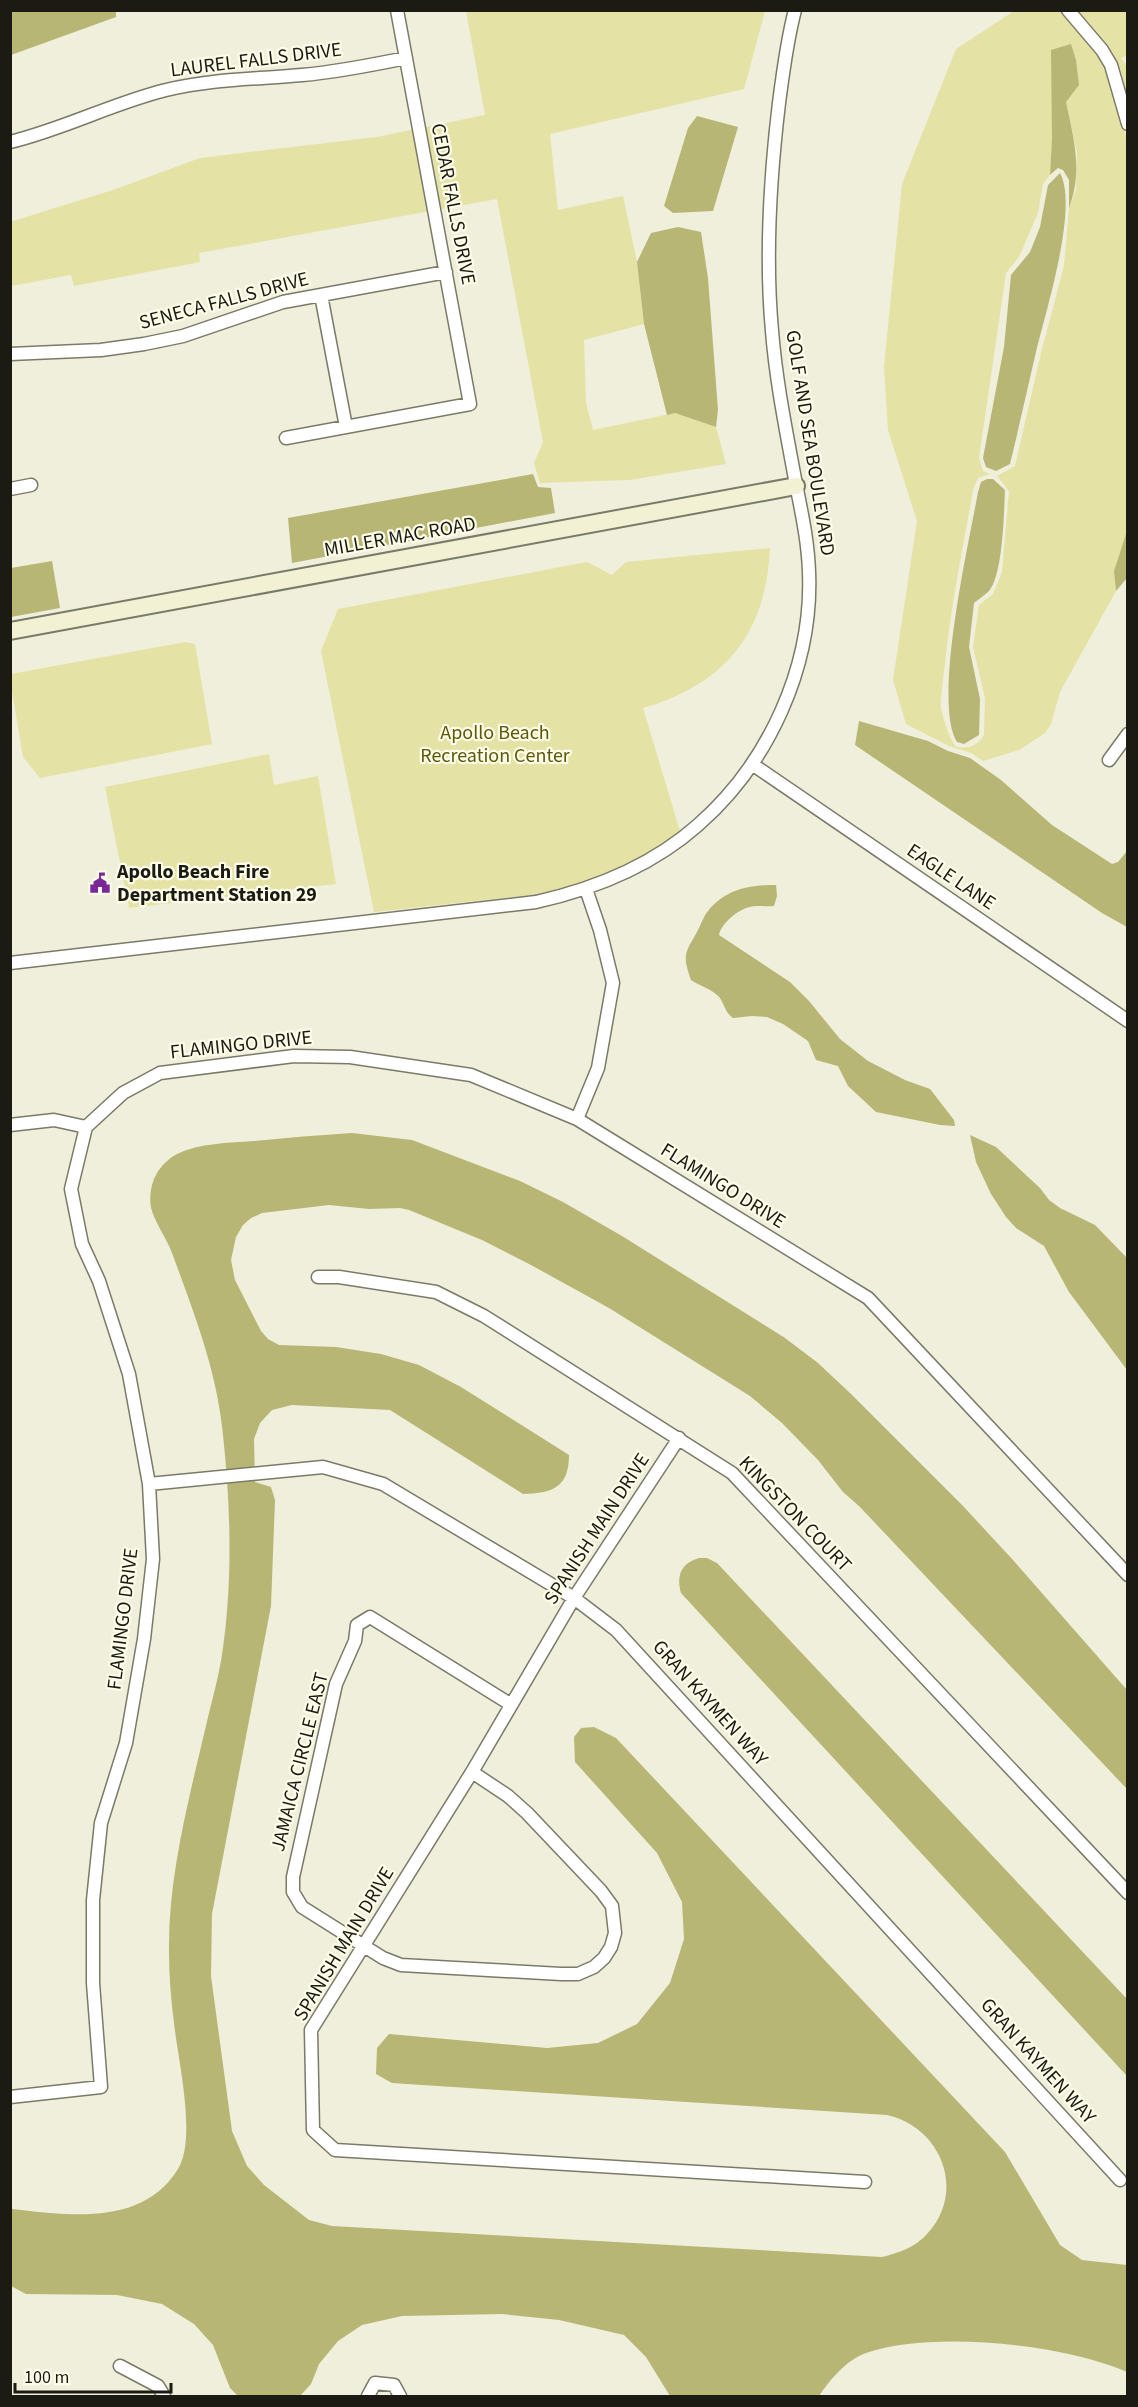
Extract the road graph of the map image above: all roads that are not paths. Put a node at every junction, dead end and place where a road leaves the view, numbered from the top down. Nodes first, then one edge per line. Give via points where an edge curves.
1 (397, 10) edge
2 (795, 10) edge
3 (1068, 10) edge
4 (406, 58) junction
5 (1128, 124) edge
6 (10, 142) edge
7 (446, 272) junction
8 (321, 295) junction
9 (10, 354) edge
10 (346, 427) junction
11 (286, 438) dead end
12 (31, 485) dead end
13 (796, 486) junction
14 (10, 489) edge
15 (10, 631) edge
16 (1128, 734) edge
17 (1109, 760) dead end
18 (752, 764) junction
19 (586, 889) junction
20 (10, 963) edge
21 (1128, 1021) edge
22 (577, 1119) junction
23 (10, 1125) edge
24 (86, 1127) junction
25 (318, 1277) dead end
26 (679, 1438) junction
27 (149, 1484) junction
28 (1128, 1575) edge
29 (574, 1598) junction
30 (510, 1704) junction
31 (472, 1772) junction
32 (1128, 1893) edge
33 (364, 1946) junction
34 (10, 2097) edge
35 (1120, 2180) dead end
36 (865, 2182) dead end
37 (120, 2366) dead end
38 (164, 2397) edge
39 (368, 2397) edge
40 (400, 2397) edge

1 - 4 street, CEDAR FALLS DRIVE
2 - 13 street, GOLF AND SEA BOULEVARD via 771,162 769,258 772,330
3 - 5 street via 1111,65
4 - 6 street, LAUREL FALLS DRIVE via 315,74 226,79 175,88
4 - 7 street, CEDAR FALLS DRIVE
7 - 8 street, SENECA FALLS DRIVE
7 - 10 street, CEDAR FALLS DRIVE via 470,404
8 - 9 street, SENECA FALLS DRIVE via 283,302 144,345
8 - 10 street
10 - 11 street
12 - 14 street
13 - 15 street, MILLER MAC ROAD
13 - 18 street, GOLF AND SEA BOULEVARD via 808,551 806,627 782,711
16 - 17 street
18 - 19 street, GOLF AND SEA BOULEVARD via 718,807 690,832 647,861
18 - 21 street, EAGLE LANE
19 - 20 street, GOLF AND SEA BOULEVARD via 536,902
19 - 22 street via 613,983 598,1068
22 - 24 street, FLAMINGO DRIVE via 471,1075 350,1057 294,1056 160,1072 123,1093
22 - 28 street, FLAMINGO DRIVE via 868,1298
23 - 24 street via 54,1120
24 - 27 street, FLAMINGO DRIVE via 72,1189 82,1244 99,1281 129,1374
25 - 26 street, KINGSTON COURT via 436,1292 484,1316
26 - 29 street, SPANISH MAIN DRIVE
26 - 32 street, KINGSTON COURT via 732,1473
27 - 29 street, GRAN KAYMEN WAY via 323,1467 383,1484
27 - 34 street, FLAMINGO DRIVE via 153,1559 144,1640 126,1743 101,1823 93,1900 93,1983 100,2087
29 - 30 street, SPANISH MAIN DRIVE
29 - 35 street, GRAN KAYMEN WAY via 616,1630
30 - 31 street, SPANISH MAIN DRIVE
30 - 33 street, JAMAICA CIRCLE EAST via 370,1617 357,1625 355,1641 336,1684 293,1877 293,1892 302,1907
31 - 33 street, SPANISH MAIN DRIVE
31 - 33 street via 527,1813 601,1891 612,1906 615,1933 611,1947 594,1967 578,1974 561,1974 401,1965
33 - 36 street, SPANISH MAIN DRIVE via 311,2030 313,2130 335,2150
37 - 38 street via 158,2386
39 - 40 street via 375,2383 394,2385

